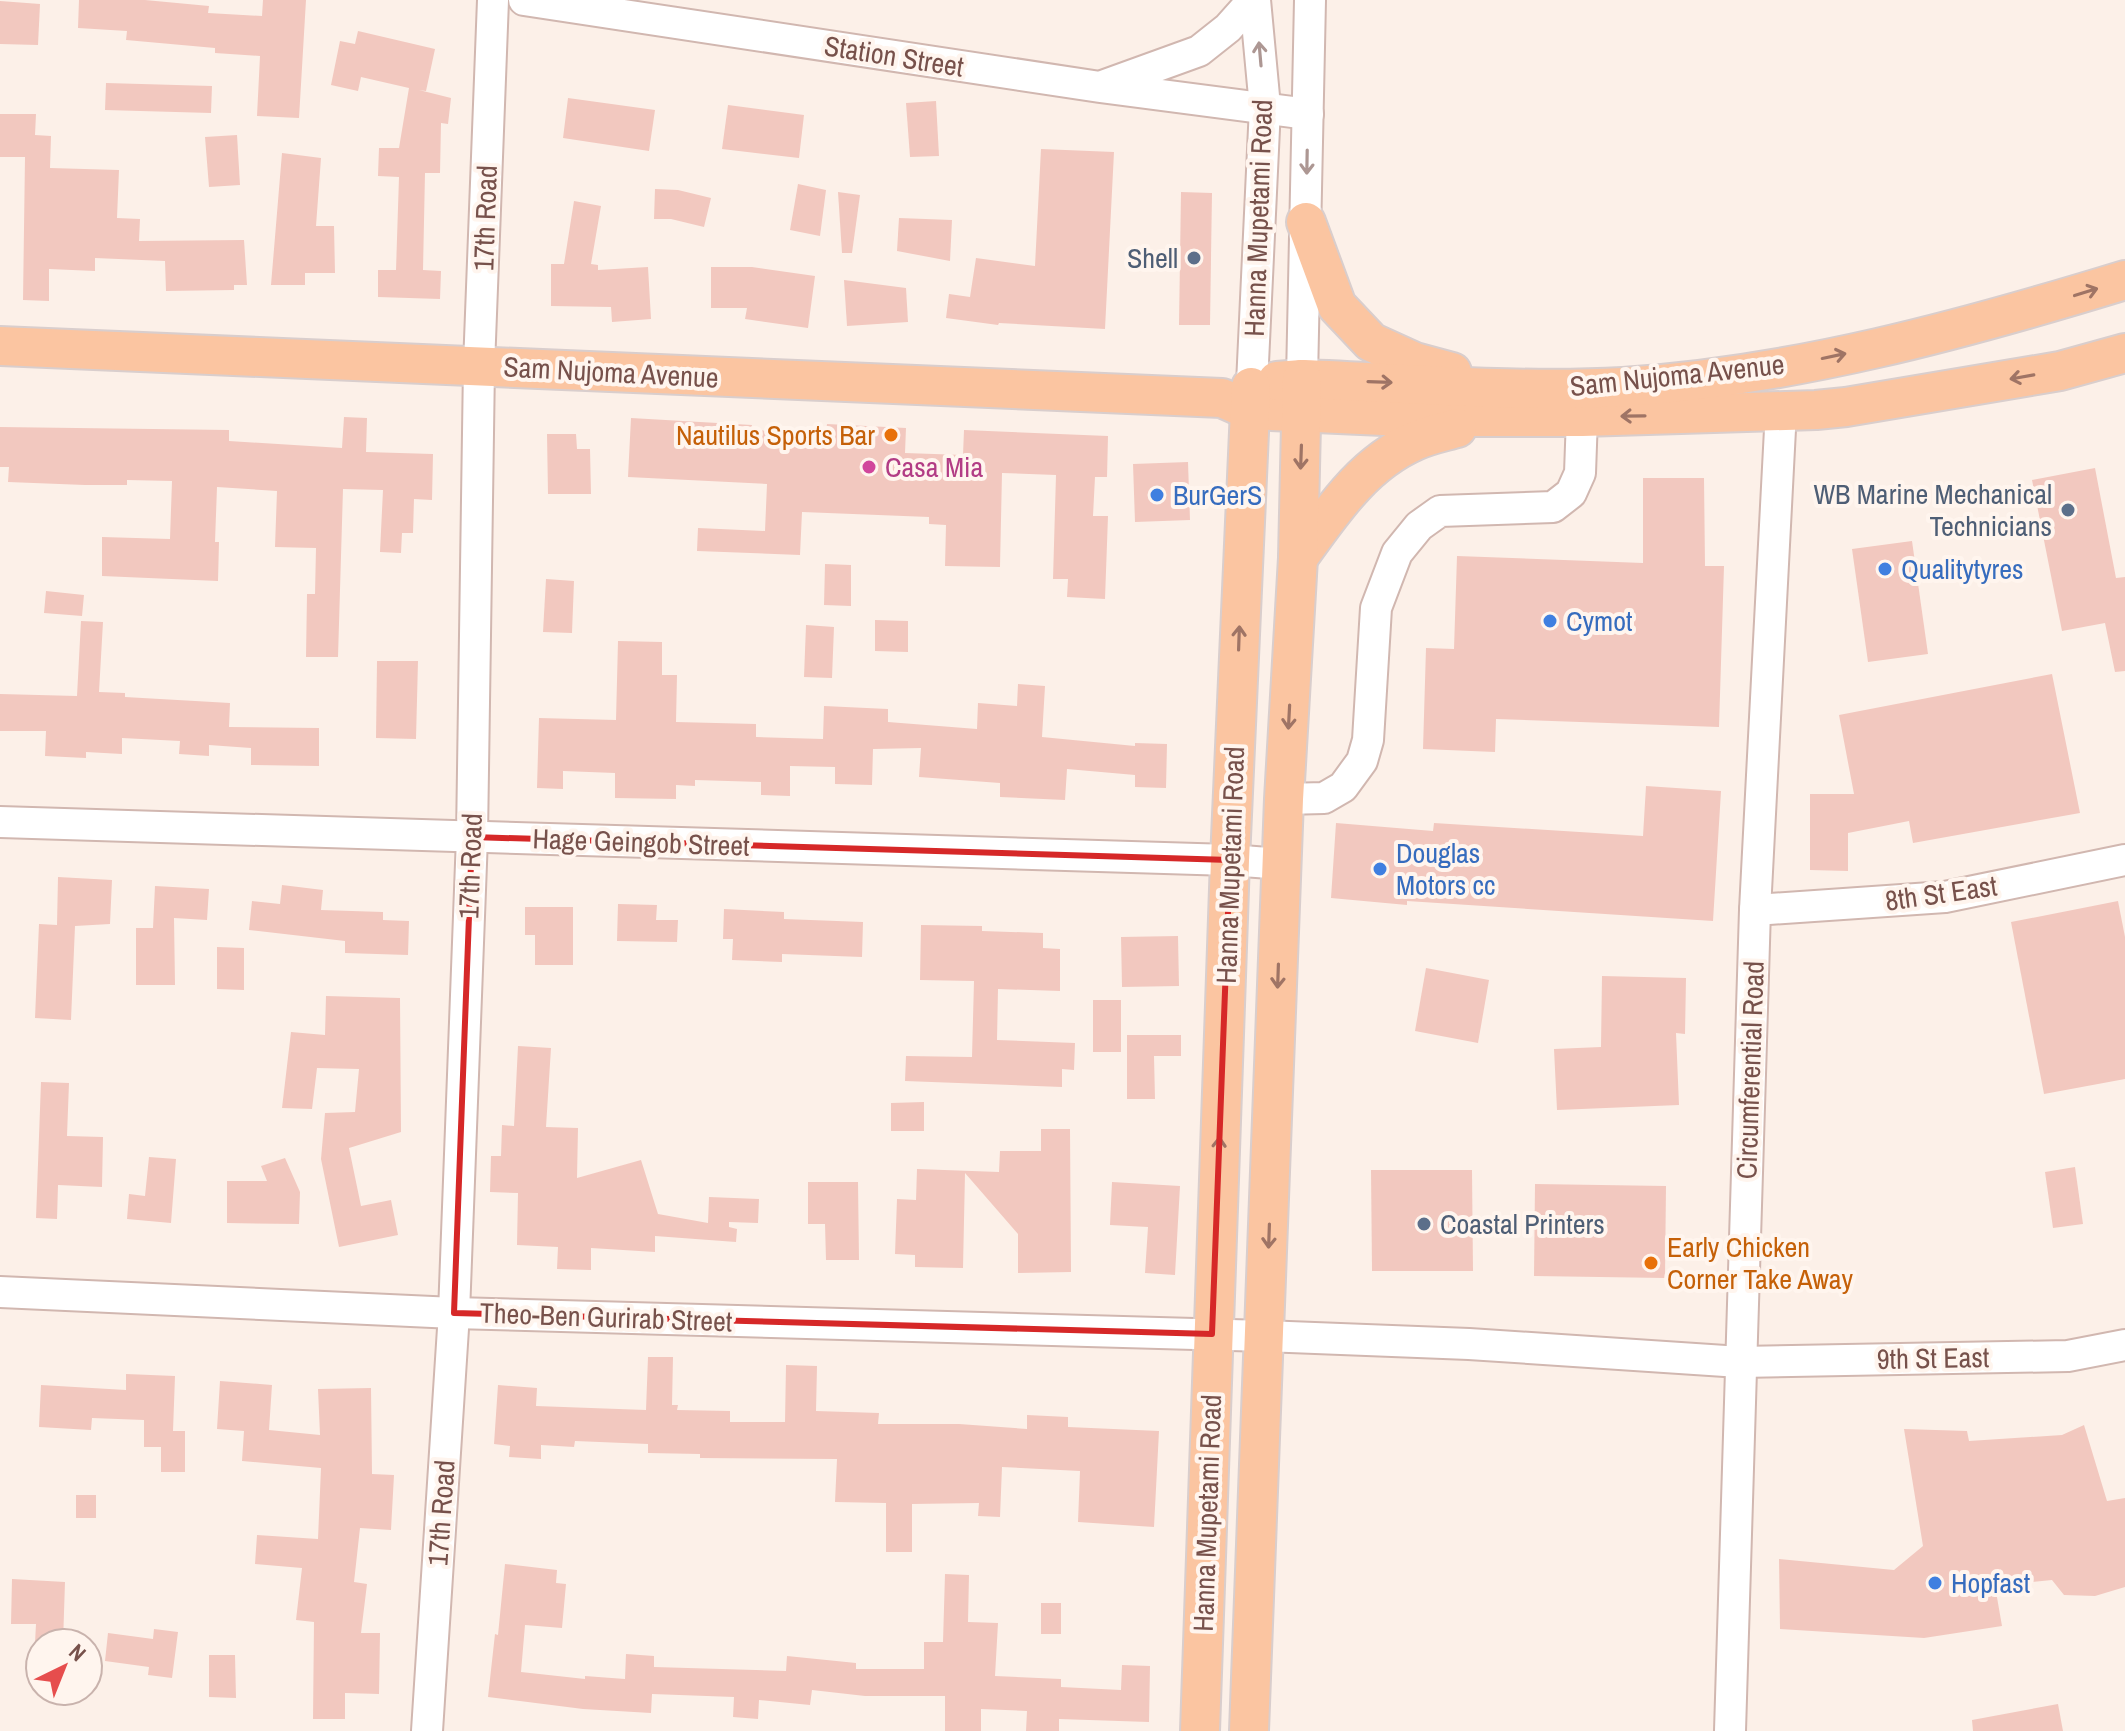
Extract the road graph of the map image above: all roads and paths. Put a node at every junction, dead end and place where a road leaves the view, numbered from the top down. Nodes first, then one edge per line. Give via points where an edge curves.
1 (493, 0) edge
2 (524, 0) edge
3 (1254, 0) edge
4 (1310, 0) edge
5 (1100, 87) junction
6 (1265, 107) junction
7 (1308, 114) junction
8 (1306, 222) junction
9 (2125, 280) edge
10 (0, 346) edge
11 (2125, 353) edge
12 (479, 366) junction
13 (1784, 367) junction
14 (1302, 395) junction
15 (1241, 397) junction
16 (1505, 402) junction
17 (1781, 410) junction
18 (1582, 417) junction
19 (1298, 558) junction
20 (1284, 799) junction
21 (0, 822) edge
22 (472, 837) junction
23 (1230, 860) junction
24 (2125, 860) edge
25 (1282, 864) junction
26 (1755, 910) junction
27 (0, 1292) edge
28 (454, 1313) junction
29 (1212, 1334) junction
30 (1266, 1336) junction
31 (2125, 1345) edge
32 (1740, 1362) junction
33 (427, 1731) edge
34 (1200, 1731) edge
35 (1249, 1731) edge
36 (1730, 1731) edge

1 - 12 street, 17th Road
2 - 5 street, Station Street
3 - 5 street via 1199,51
6 -> 3 street, Hanna Mupetami Road
4 - 7 street, Hanna Mupetami Road
5 - 6 street, Station Street
6 - 7 street, Station Street
6 - 15 street, Hanna Mupetami Road
7 -> 8 street, Hanna Mupetami Road
8 - 14 street, Hanna Mupetami Road
8 - 16 main road via 1337,306 1371,342
13 -> 9 main road, Sam Nujoma Avenue via 1993,321
10 - 12 main road, Sam Nujoma Avenue
11 -> 17 main road, Sam Nujoma Avenue via 2060,371 1846,407
12 - 15 main road, Sam Nujoma Avenue
12 - 22 street, 17th Road
13 - 16 main road, Sam Nujoma Avenue
13 - 17 main road via 1774,385
14 - 15 main road, Sam Nujoma Avenue
14 - 16 main road, Sam Nujoma Avenue
14 -> 19 main road, Hanna Mupetami Road
23 -> 15 main road, Hanna Mupetami Road
16 - 18 main road, Sam Nujoma Avenue
16 - 19 main road via 1389,454 1344,497
17 -> 18 main road, Sam Nujoma Avenue
17 - 26 street, Circumferential Road
18 - 20 street via 1580,473 1571,493 1553,507 1440,511 1404,544 1376,608 1368,740 1362,761 1343,787 1324,798
19 -> 20 main road, Hanna Mupetami Road
20 - 25 main road, Hanna Mupetami Road
21 - 22 street, Hage Geingob Street
22 - 23 street, Hage Geingob Street
22 - 28 street, 17th Road
23 - 25 street, Hage Geingob Street
29 -> 23 main road, Hanna Mupetami Road
24 - 26 street, 8th St East via 1945,897
25 -> 30 main road, Hanna Mupetami Road
26 - 32 street, Circumferential Road
27 - 28 street, Theo-Ben Gurirab Street
28 - 29 street, Theo-Ben Gurirab Street
28 - 33 street, 17th Road
29 - 30 street, Theo-Ben Gurirab Street
29 - 34 main road, Hanna Mupetami Road
30 - 32 street, 9th St East
30 - 35 main road, Hanna Mupetami Road
31 - 32 street, 9th St East via 2068,1356
32 - 36 street, Circumferential Road

